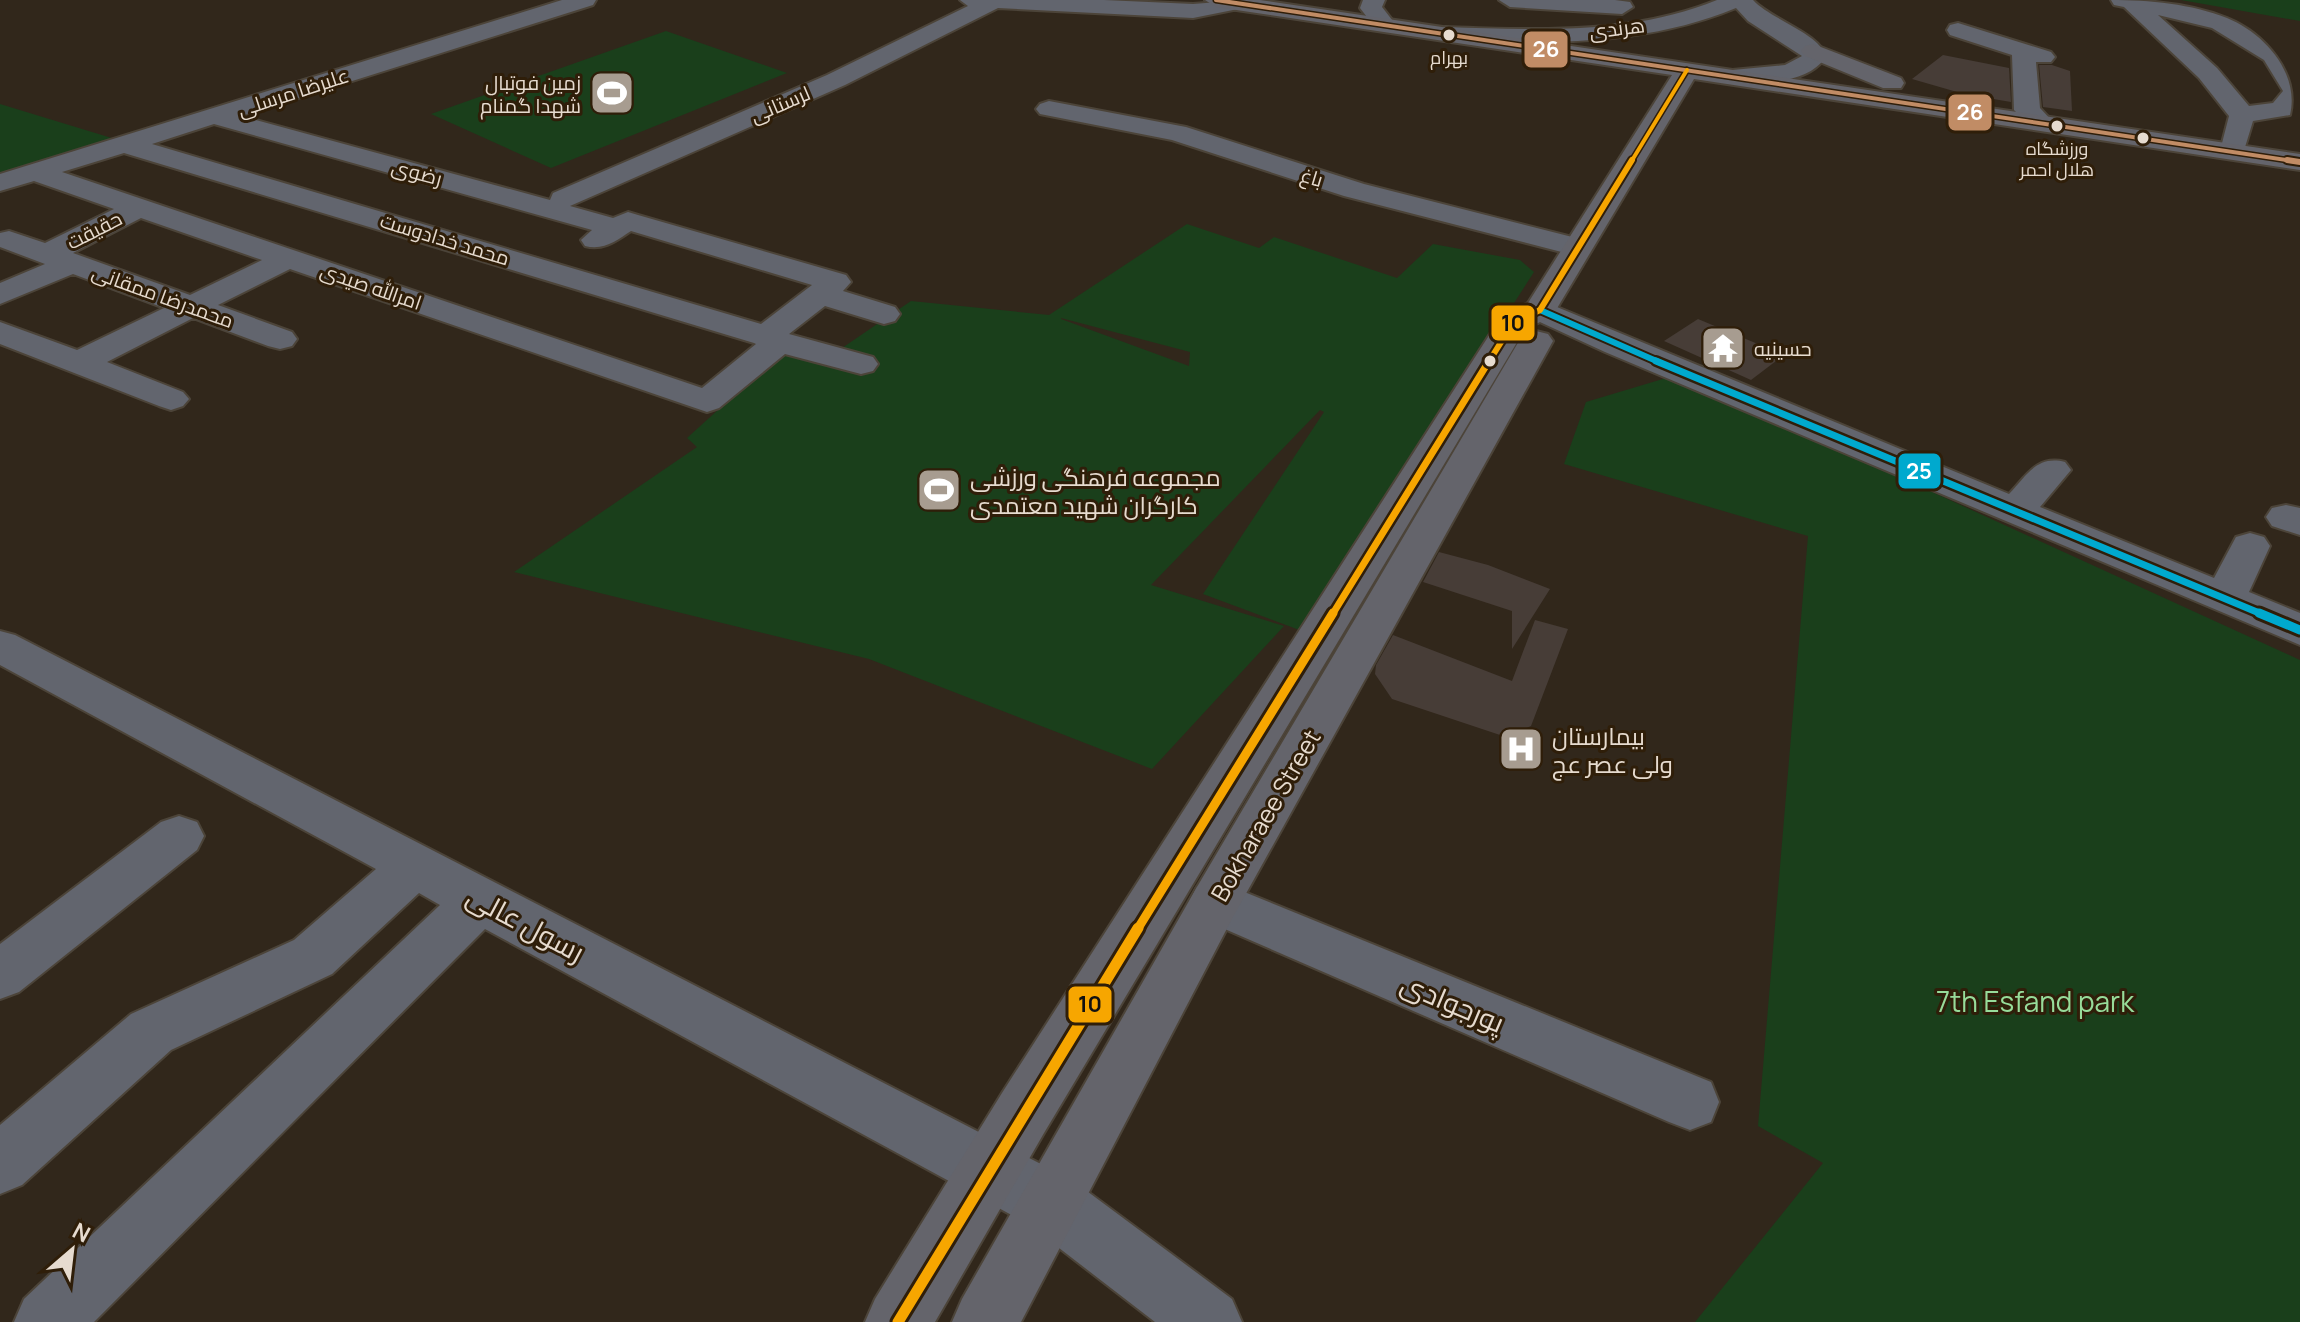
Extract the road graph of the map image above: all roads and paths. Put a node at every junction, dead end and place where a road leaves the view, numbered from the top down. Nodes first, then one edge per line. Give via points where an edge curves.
1 (585, 0) edge
2 (1374, 0) edge
3 (1510, 0) edge
4 (1738, 0) edge
5 (982, 1) edge
6 (2127, 1) edge
7 (1225, 2) edge
8 (1707, 12) junction
9 (1760, 19) junction
10 (1385, 25) junction
11 (1958, 30) dead end
12 (1446, 34) junction
13 (1813, 51) junction
14 (1687, 70) junction
15 (1731, 76) junction
16 (1049, 109) dead end
17 (1990, 115) junction
18 (2242, 115) junction
19 (216, 117) junction
20 (2040, 122) junction
21 (123, 144) junction
22 (2233, 151) junction
23 (2300, 162) edge
24 (34, 172) junction
25 (0, 183) edge
26 (563, 199) dead end
27 (140, 207) junction
28 (618, 228) junction
29 (9, 240) dead end
30 (1577, 247) junction
31 (60, 258) junction
32 (289, 258) junction
33 (545, 269) junction
34 (827, 288) junction
35 (0, 295) edge
36 (192, 307) junction
37 (1540, 310) junction
38 (884, 314) dead end
39 (0, 332) edge
40 (769, 338) junction
41 (280, 339) dead end
42 (76, 364) junction
43 (861, 364) dead end
44 (171, 399) dead end
45 (2052, 470) dead end
46 (2015, 511) junction
47 (2250, 546) dead end
48 (2225, 599) junction
49 (2300, 630) edge
50 (0, 646) edge
51 (1224, 789) junction
52 (1270, 805) junction
53 (179, 836) dead end
54 (416, 865) junction
55 (481, 899) junction
56 (1215, 902) junction
57 (0, 975) edge
58 (1690, 1102) dead end
59 (0, 1164) edge
60 (990, 1169) junction
61 (1050, 1202) junction
62 (47, 1322) edge
63 (898, 1322) edge
64 (985, 1322) edge
65 (1209, 1322) edge

1 - 19 street, علیرضا مرسلی
2 - 10 street via 1371,8
3 - 8 street
4 - 8 street, هرندی
4 - 9 street, هرندی
5 - 7 street via 1193,11
5 - 26 street, لرستانی via 836,80
6 - 18 street via 2208,73
6 - 18 street via 2220,23 2273,55 2296,91 2281,110
7 - 10 main road
8 - 9 street
8 - 12 street, هرندی via 1574,33
9 - 13 street, هرندی
10 - 12 main road
11 - 20 street via 2033,54 2027,110
12 - 14 main road
13 - 15 street via 1810,63 1802,66
13 - 17 main road
14 - 15 main road
14 - 30 main road, Bokharaee Street
15 - 17 main road
16 - 30 street, باغ via 1177,133 1354,190
17 - 20 main road
18 - 22 street
19 - 21 street, علیرضا مرسلی
19 - 28 street, رضوی
20 - 22 main road
21 - 24 street, علیرضا مرسلی
21 - 33 street, محمد خدادوست
22 - 23 main road
24 - 25 street, علیرضا مرسلی
24 - 27 street, امرالله صیدی
27 - 31 street, حقیقت
27 - 32 street, امرالله صیدی
28 - 33 street
28 - 34 street, رضوی via 628,221
29 - 31 street, محمدرضا ممقانی
30 - 37 main road, Bokharaee Street
31 - 35 street, حقیقت
31 - 36 street, محمدرضا ممقانی
32 - 36 street
32 - 40 street, امرالله صیدی via 707,401 774,346
33 - 40 street, محمد خدادوست
34 - 38 street
34 - 40 street
36 - 41 street, محمدرضا ممقانی
36 - 42 street
37 - 46 street
37 - 51 main road, Bokharaee Street via 1513,323
37 - 52 main road, Bokharaee Street via 1541,332
39 - 42 street
40 - 43 street, محمد خدادوست
42 - 44 street
45 - 46 street
46 - 48 street
47 - 48 street
48 - 49 street
50 - 54 street, رسول عالی
51 - 52 main road
51 - 60 main road, Bokharaee Street
52 - 56 main road, Bokharaee Street
53 - 57 street
54 - 55 street, رسول عالی
54 - 59 street via 313,957 151,1032
55 - 60 street, رسول عالی
55 - 62 street
56 - 58 street, پورجوادی
56 - 61 main road, Bokharaee Street
60 - 61 street, رسول عالی
60 - 63 main road, Bokharaee Street
61 - 64 main road, Bokharaee Street
61 - 65 street, رسول عالی

